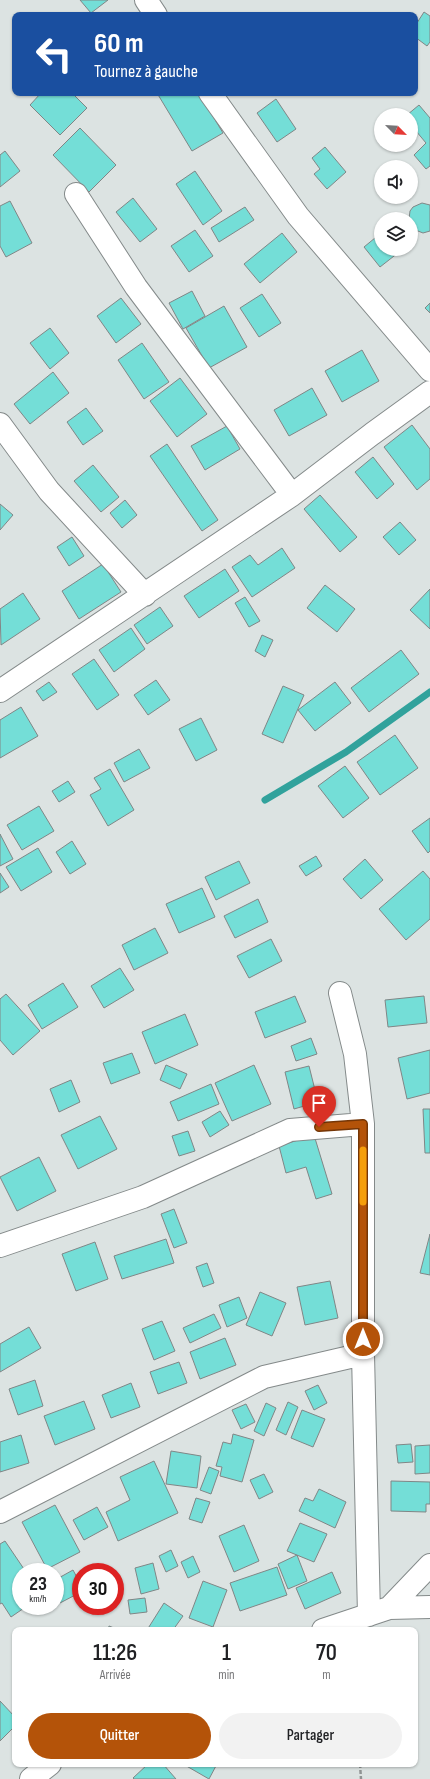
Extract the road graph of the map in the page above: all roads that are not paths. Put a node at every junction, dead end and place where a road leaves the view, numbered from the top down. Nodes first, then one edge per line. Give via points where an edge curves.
1 (146, 0) edge
2 (154, 12) edge
3 (212, 96) edge
4 (76, 194) dead end
5 (430, 370) edge
6 (430, 392) edge
7 (0, 424) edge
8 (292, 495) junction
9 (145, 595) junction
10 (0, 691) edge
11 (340, 993) dead end
12 (363, 1124) junction
13 (0, 1246) edge
14 (363, 1354) junction
15 (0, 1512) edge
16 (430, 1565) edge
17 (430, 1607) edge
18 (379, 1612) junction
19 (332, 1627) edge
20 (46, 1767) edge
21 (31, 1779) edge

1 - 2 street
3 - 5 street via 298,216
4 - 8 street via 136,287
6 - 8 street
7 - 9 street via 49,491
8 - 9 street
9 - 10 street
11 - 12 street via 355,1054
12 - 13 street via 290,1130 143,1197
12 - 14 street
14 - 15 street via 264,1377
14 - 18 street
16 - 18 street
17 - 18 street
18 - 19 street
20 - 21 street

